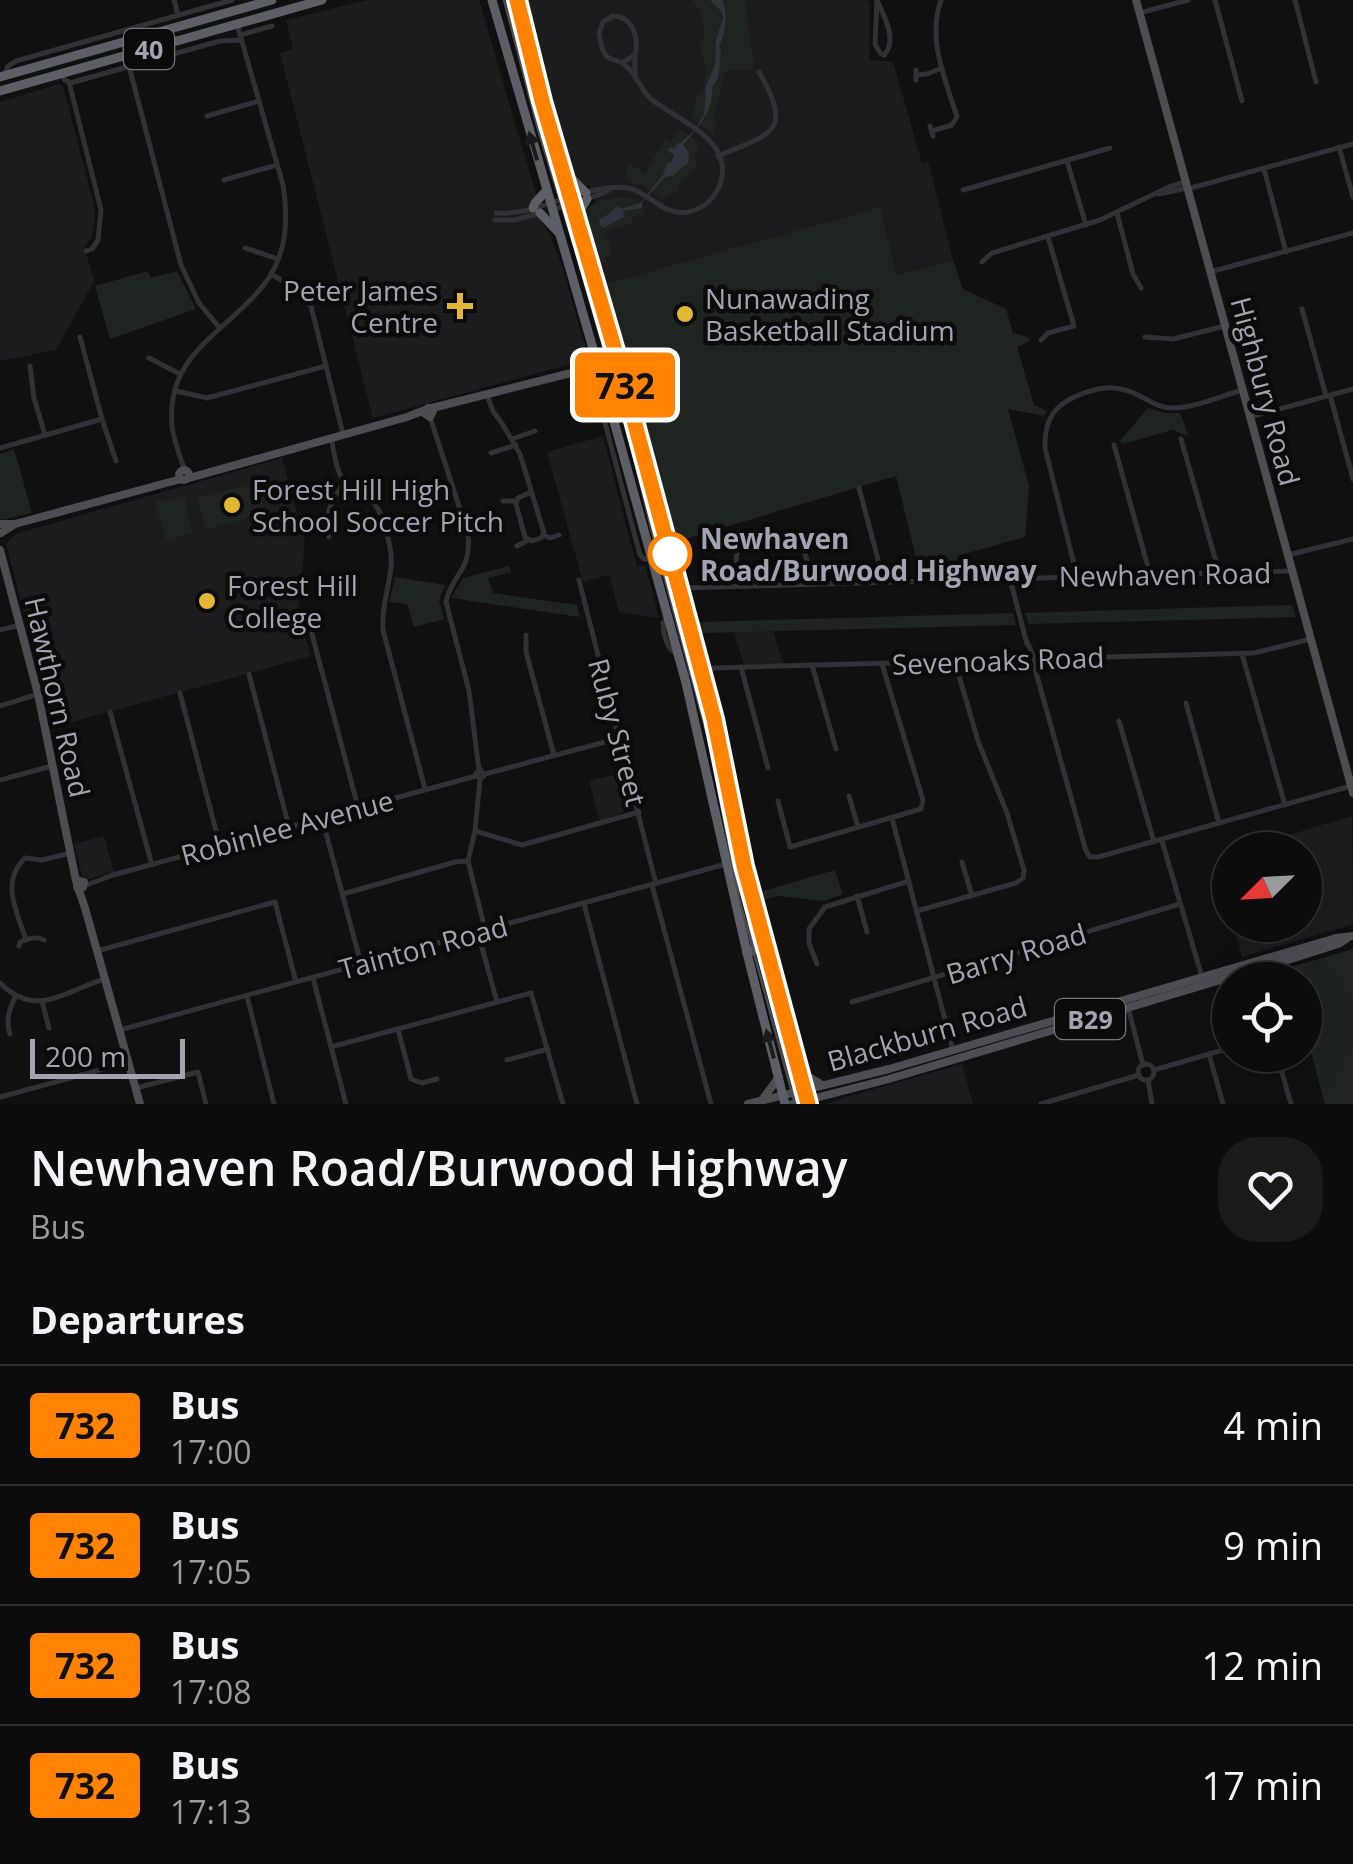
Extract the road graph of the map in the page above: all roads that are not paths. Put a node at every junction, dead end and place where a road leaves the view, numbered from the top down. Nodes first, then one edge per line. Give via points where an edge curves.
1 (174, 0) edge
2 (232, 0) edge
3 (272, 0) edge
4 (322, 0) edge
5 (492, 0) edge
6 (517, 0) edge
7 (941, 0) edge
8 (1136, 0) edge
9 (1188, 0) edge
10 (1215, 0) edge
11 (1294, 0) edge
12 (246, 3) edge
13 (1139, 13) junction
14 (178, 15) junction
15 (272, 26) dead end
16 (225, 28) junction
17 (239, 33) junction
18 (220, 40) junction
19 (888, 53) joint
20 (635, 54) junction
21 (622, 63) junction
22 (128, 66) junction
23 (942, 68) junction
24 (759, 72) dead end
25 (917, 75) dead end
26 (2, 76) edge
27 (636, 76) junction
28 (65, 78) junction
29 (1316, 82) dead end
30 (0, 91) edge
31 (259, 101) junction
32 (1242, 101) dead end
33 (207, 116) dead end
34 (932, 131) dead end
35 (1353, 144) edge
36 (1110, 148) dead end
37 (1339, 148) junction
38 (718, 156) junction
39 (1067, 160) junction
40 (278, 165) junction
41 (561, 168) junction
42 (1264, 168) junction
43 (224, 180) dead end
44 (1186, 187) junction
45 (962, 190) dead end
46 (546, 191) junction
47 (586, 196) junction
48 (1353, 196) edge
49 (571, 200) junction
50 (552, 206) junction
51 (536, 211) junction
52 (1116, 213) junction
53 (576, 216) junction
54 (496, 217) dead end
55 (1086, 225) junction
56 (1353, 233) edge
57 (561, 235) junction
58 (1048, 237) junction
59 (245, 248) dead end
60 (86, 252) dead end
61 (1286, 252) junction
62 (278, 260) junction
63 (982, 262) dead end
64 (1210, 272) junction
65 (271, 274) junction
66 (1140, 288) dead end
67 (1302, 309) dead end
68 (1225, 326) junction
69 (219, 327) junction
70 (80, 337) dead end
71 (1145, 337) dead end
72 (1041, 340) dead end
73 (613, 342) junction
74 (148, 358) dead end
75 (597, 361) junction
76 (30, 366) dead end
77 (326, 366) junction
78 (180, 374) junction
79 (1353, 388) edge
80 (1242, 390) junction
81 (176, 391) junction
82 (487, 395) junction
83 (1328, 396) junction
84 (429, 413) junction
85 (1250, 417) junction
86 (102, 419) junction
87 (536, 432) dead end
88 (343, 434) junction
89 (45, 435) junction
90 (330, 438) junction
91 (1181, 439) dead end
92 (514, 442) junction
93 (1114, 445) dead end
94 (0, 448) edge
95 (491, 453) dead end
96 (116, 461) dead end
97 (183, 474) junction
98 (1353, 479) edge
99 (344, 482) junction
100 (859, 488) dead end
101 (531, 492) junction
102 (503, 500) dead end
103 (516, 501) junction
104 (0, 531) edge
105 (543, 535) junction
106 (559, 536) dead end
107 (329, 537) dead end
108 (1353, 539) edge
109 (528, 540) junction
110 (666, 540) junction
111 (801, 540) dead end
112 (517, 546) dead end
113 (0, 550) edge
114 (738, 552) dead end
115 (1288, 557) junction
116 (652, 559) junction
117 (1292, 571) junction
118 (1219, 572) junction
119 (1150, 574) junction
120 (1077, 576) junction
121 (1010, 579) junction
122 (579, 580) dead end
123 (884, 582) junction
124 (814, 584) junction
125 (741, 586) junction
126 (679, 588) junction
127 (373, 606) dead end
128 (384, 607) junction
129 (310, 615) dead end
130 (20, 624) junction
131 (0, 630) edge
132 (526, 635) dead end
133 (1311, 639) junction
134 (1242, 653) junction
135 (1032, 659) junction
136 (955, 662) junction
137 (885, 663) junction
138 (812, 666) junction
139 (741, 667) junction
140 (701, 670) junction
141 (249, 674) dead end
142 (683, 674) junction
143 (180, 693) dead end
144 (38, 694) junction
145 (1186, 703) dead end
146 (0, 706) edge
147 (110, 712) dead end
148 (1120, 721) dead end
149 (620, 738) junction
150 (836, 749) dead end
151 (554, 755) junction
152 (52, 766) junction
153 (768, 768) dead end
154 (480, 775) junction
155 (0, 780) edge
156 (425, 789) junction
157 (1352, 790) edge
158 (849, 796) dead end
159 (778, 801) dead end
160 (1285, 805) junction
161 (358, 808) junction
162 (639, 812) junction
163 (322, 818) junction
164 (892, 818) junction
165 (1220, 823) junction
166 (289, 827) junction
167 (858, 827) junction
168 (475, 831) junction
169 (1157, 841) junction
170 (220, 846) junction
171 (71, 852) junction
172 (468, 862) junction
173 (962, 862) dead end
174 (152, 864) junction
175 (726, 864) junction
176 (909, 882) junction
177 (81, 884) junction
178 (654, 884) junction
179 (343, 894) junction
180 (857, 896) junction
181 (972, 896) junction
182 (584, 904) junction
183 (1180, 904) junction
184 (754, 906) junction
185 (918, 912) junction
186 (482, 932) junction
187 (867, 932) dead end
188 (1351, 936) edge
189 (26, 940) junction
190 (44, 940) dead end
191 (19, 946) dead end
192 (97, 951) junction
193 (747, 952) junction
194 (361, 964) junction
195 (817, 964) dead end
196 (104, 978) junction
197 (313, 978) junction
198 (934, 978) junction
199 (1203, 981) junction
200 (296, 982) junction
201 (0, 983) edge
202 (247, 996) junction
203 (15, 997) junction
204 (42, 1001) junction
205 (497, 1002) junction
206 (852, 1002) dead end
207 (1126, 1004) junction
208 (398, 1029) junction
209 (6, 1030) edge
210 (41, 1030) dead end
211 (120, 1030) junction
212 (331, 1047) junction
213 (548, 1049) junction
214 (1212, 1053) edge
215 (954, 1054) junction
216 (1209, 1054) junction
217 (507, 1060) dead end
218 (129, 1062) junction
219 (1144, 1064) junction
220 (1154, 1070) junction
221 (800, 1071) junction
222 (1282, 1072) edge
223 (1139, 1075) junction
224 (778, 1078) junction
225 (437, 1079) dead end
226 (1148, 1080) junction
227 (822, 1086) junction
228 (136, 1088) junction
229 (0, 1097) edge
230 (810, 1099) edge
231 (762, 1100) junction
232 (787, 1101) edge
233 (140, 1104) edge
234 (206, 1104) edge
235 (274, 1104) edge
236 (346, 1104) edge
237 (563, 1104) edge
238 (637, 1104) edge
239 (711, 1104) edge
240 (748, 1104) edge
241 (1041, 1104) edge
242 (1152, 1104) edge
243 (1222, 1104) edge
244 (1290, 1104) edge

1 - 14 street
2 - 14 street
3 - 12 highway, 40
4 - 17 highway, 40
46 -> 5 highway
6 - 41 highway
7 - 23 street via 935,32
8 - 13 main road, Highbury Road
9 - 13 street
10 - 32 street
11 - 29 street
12 - 26 highway, 40
13 - 44 main road, Highbury Road
14 - 26 street via 16,61
15 - 17 street
16 - 17 highway, 40
16 - 18 street
16 - 28 highway, 40
17 - 18 street
17 - 31 street
18 - 22 street
19 - 19 street via 876,49 876,0 890,34
20 - 21 street
20 - 21 street via 630,22 608,18 599,31 602,49
20 - 27 street
21 - 27 street
22 - 28 street
22 - 69 street via 182,265
23 - 25 street
23 - 34 street via 957,117
24 - 38 street via 776,106 774,124
27 - 38 street via 651,98 705,135
28 - 30 highway, 40
28 - 60 street via 102,210 98,240
31 - 33 street
31 - 40 street
35 - 37 street
36 - 39 street
37 - 42 street
37 - 48 street
38 - 47 street via 720,185 692,211 671,211 628,188
39 - 45 street
39 - 55 street
40 - 43 street
40 - 62 street via 286,206
41 - 47 highway
41 - 49 highway
42 - 44 street
42 - 61 street
44 - 52 street
44 - 64 main road, Highbury Road
46 - 50 highway
46 - 51 highway via 534,203
47 - 49 street
47 - 53 highway
49 - 50 street
49 - 53 highway
50 - 51 street
50 - 57 highway
51 - 54 street via 514,220
51 - 57 highway
52 - 55 street
52 - 66 street
53 - 73 highway
55 - 58 street
56 - 61 street
57 - 75 highway
58 - 63 street
58 - 72 street via 1074,326
59 - 62 street
61 - 64 street
62 - 65 street
64 - 68 main road, Highbury Road
65 - 69 street
65 - 77 street via 307,299
67 - 83 street
68 - 71 street via 1182,338
68 - 80 main road, Highbury Road
69 - 78 street
70 - 86 street
73 - 75 main road via 608,358
73 - 110 highway
74 - 78 street
75 - 82 main road
75 - 116 highway
76 - 89 street
77 - 81 street via 207,398
77 - 88 street
78 - 81 street
79 - 83 street
80 - 85 main road, Highbury Road
80 - 120 street via 1173,408 1129,390 1100,388 1056,408 1045,448
81 - 97 street via 172,421
82 - 84 main road
82 - 92 street
83 - 85 street
83 - 98 street
84 - 88 main road
84 - 154 street via 468,534 470,552 446,602 469,691
85 - 115 main road, Highbury Road
86 - 89 street
86 - 96 street
87 - 92 street
88 - 90 main road
89 - 94 street
90 - 97 main road
90 - 99 street
91 - 118 street
92 - 95 street
92 - 101 street
93 - 119 street
97 - 104 main road
99 - 107 street via 329,506
99 - 128 street via 379,508 392,565
100 - 123 street
101 - 103 street
101 - 105 street
102 - 103 street
103 - 109 street
104 - 113 main road, Hawthorn Road
105 - 106 street
105 - 109 street
108 - 115 street
109 - 112 street
110 - 116 highway via 662,554
110 - 126 highway
111 - 124 street
113 - 130 main road, Hawthorn Road
114 - 125 street
115 - 117 main road, Highbury Road
116 - 142 highway
117 - 118 street, Newhaven Road
117 - 133 main road, Highbury Road
118 - 119 street, Newhaven Road
119 - 120 street, Newhaven Road
120 - 121 street, Newhaven Road
121 - 123 street, Newhaven Road
121 - 135 street
122 - 149 street, Ruby Street
123 - 124 street, Newhaven Road
124 - 125 street, Newhaven Road
125 - 126 street, Newhaven Road
126 - 140 highway
127 - 128 street
128 - 156 street via 383,630
129 - 161 street
130 - 131 street
130 - 144 main road, Hawthorn Road
132 - 151 street
133 - 134 street, Sevenoaks Road
133 - 157 main road, Highbury Road
134 - 135 street, Sevenoaks Road
134 - 160 street
135 - 136 street, Sevenoaks Road
135 - 169 street via 1090,858
136 - 137 street, Sevenoaks Road
136 - 181 street via 1024,870 1016,883
137 - 138 street, Sevenoaks Road
137 - 164 street via 924,806
138 - 139 street, Sevenoaks Road
138 - 150 street
139 - 140 street, Sevenoaks Road
139 - 153 street
140 - 142 street, Sevenoaks Road
140 - 184 highway
141 - 166 street
142 - 175 highway
143 - 170 street
144 - 146 street
144 - 152 main road, Hawthorn Road
145 - 165 street
147 - 174 street
148 - 169 street
149 - 151 street, Robinlee Avenue
149 - 162 street, Ruby Street
151 - 154 street, Robinlee Avenue
152 - 155 street
152 - 171 main road, Hawthorn Road
154 - 156 street, Robinlee Avenue
154 - 168 street
156 - 161 street, Robinlee Avenue
157 - 160 street
158 - 167 street
159 - 167 street via 790,847
160 - 165 street
161 - 163 street, Robinlee Avenue
162 - 168 street via 522,845
162 - 178 street, Ruby Street
163 - 166 street, Robinlee Avenue
163 - 179 street
164 - 167 street
164 - 176 street
165 - 169 street
166 - 170 street, Robinlee Avenue
168 - 172 street
169 - 183 street
170 - 174 street, Robinlee Avenue
171 - 177 main road, Hawthorn Road
171 - 189 street via 25,858 17,867 10,892
172 - 179 street
172 - 186 street
173 - 181 street
174 - 177 street, Robinlee Avenue
175 - 178 street, Tainton Road
175 - 193 highway
176 - 180 street
176 - 185 street
177 - 192 main road, Hawthorn Road
178 - 182 street, Tainton Road
178 - 239 street, Ruby Street
179 - 194 street
180 - 187 street
180 - 195 street via 825,907 808,928
181 - 185 street
182 - 186 street, Tainton Road
182 - 238 street
183 - 198 street, Barry Road
183 - 199 street
184 - 193 highway via 757,945
184 - 221 highway
185 - 198 street
186 - 194 street, Tainton Road
186 - 205 street
188 - 199 main road, Blackburn Road / B29 via 1323,950
189 - 190 street
189 - 191 street
192 - 196 main road, Hawthorn Road
192 - 200 street via 275,902
224 -> 193 highway
194 - 197 street, Tainton Road
196 - 204 street
196 - 211 main road, Hawthorn Road
197 - 200 street, Tainton Road
197 - 212 street
198 - 206 street, Barry Road
198 - 215 street
199 - 207 main road, Blackburn Road / B29
200 - 202 street, Tainton Road
201 - 203 street
202 - 211 street, Tainton Road
202 - 235 street
203 - 204 street
203 - 209 street
204 - 210 street via 52,1028
205 - 208 street
205 - 213 street via 531,993
207 - 215 main road, Blackburn Road / B29
207 - 219 street
208 - 212 street
208 - 225 street via 412,1079
211 - 218 main road, Hawthorn Road
212 - 236 street
213 - 217 street
213 - 237 street
214 - 216 street
215 - 227 main road, Blackburn Road / B29
215 - 230 main road, Blackburn Road / B29
216 - 220 street
216 - 243 street
218 - 228 main road, Hawthorn Road
218 - 229 street
219 - 220 street
219 - 223 street
220 - 226 street
221 - 227 main road
221 - 230 highway
222 - 244 street
223 - 226 street
223 - 241 street
224 - 231 main road
224 - 232 highway
226 - 242 street
227 - 230 main road, Blackburn Road / B29
228 - 233 main road, Hawthorn Road
228 - 234 street via 198,1072
230 - 232 main road, Blackburn Road / B29
231 - 232 main road, Blackburn Road / B29
231 - 240 main road, Blackburn Road / B29

